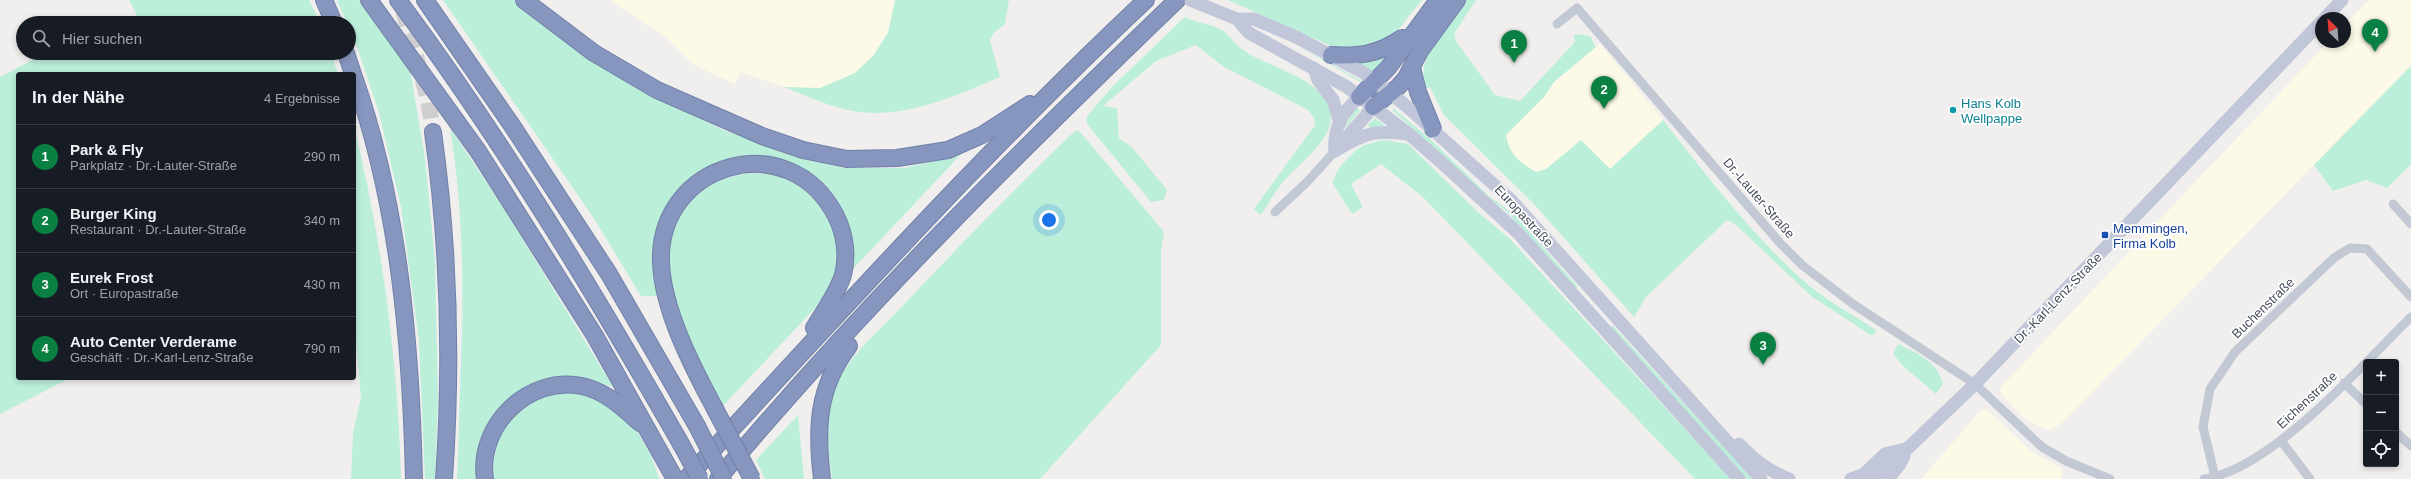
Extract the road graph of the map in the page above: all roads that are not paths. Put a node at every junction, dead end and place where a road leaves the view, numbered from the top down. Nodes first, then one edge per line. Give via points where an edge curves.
1 (324, 0) edge
2 (369, 0) edge
3 (398, 0) edge
4 (425, 0) edge
5 (524, 0) edge
6 (1146, 0) edge
7 (1177, 0) edge
8 (1190, 0) edge
9 (1438, 0) edge
10 (1457, 0) edge
11 (2342, 0) edge
12 (2331, 12) edge
13 (331, 16) edge
14 (1237, 19) junction
15 (1557, 24) dead end
16 (2315, 28) edge
17 (1410, 39) junction
18 (1331, 55) junction
19 (348, 60) edge
20 (1314, 68) junction
21 (1412, 68) junction
22 (352, 72) edge
23 (1375, 82) junction
24 (356, 83) edge
25 (1390, 94) junction
26 (1359, 97) junction
27 (1373, 107) junction
28 (1024, 113) junction
29 (1340, 123) junction
30 (1433, 130) junction
31 (433, 132) tunnel mouth
32 (1409, 134) junction
33 (1335, 151) junction
34 (2394, 204) dead end
35 (1275, 212) dead end
36 (2411, 224) edge
37 (890, 288) junction
38 (2411, 297) edge
39 (2411, 317) edge
40 (797, 357) junction
41 (2344, 383) junction
42 (1975, 384) junction
43 (2363, 401) edge
44 (1717, 431) junction
45 (651, 433) junction
46 (2399, 435) edge
47 (2282, 442) junction
48 (2411, 446) edge
49 (1907, 449) junction
50 (2215, 478) junction
51 (414, 479) edge
52 (444, 479) edge
53 (485, 479) edge
54 (675, 479) edge
55 (686, 479) edge
56 (700, 479) edge
57 (718, 479) edge
58 (724, 479) edge
59 (752, 479) edge
60 (822, 479) edge
61 (1739, 479) edge
62 (1761, 479) edge
63 (1789, 479) edge
64 (1851, 479) edge
65 (1870, 479) edge
66 (1888, 479) edge
67 (2110, 479) edge
68 (2204, 479) edge
69 (2310, 479) edge

1 - 13 highway
2 - 45 highway via 478,151 595,336
3 - 56 highway, bridge via 494,137 592,289
4 - 58 highway, bridge via 511,124 605,268 697,426
5 - 28 highway via 594,53 656,90 718,118 803,150 847,159 922,155 948,150
6 - 28 highway via 1068,76
7 - 37 highway via 1040,133
8 - 14 main road, Europastraße
9 - 17 highway
10 - 21 highway via 1420,51
11 - 12 main road
14 - 18 main road, Europastraße via 1254,19
14 - 20 main road, Europastraße via 1249,33
15 - 42 street, Dr.-Lauter-Straße via 1577,8 1802,266 1853,304
16 - 42 main road, Dr.-Karl-Lenz-Straße
17 - 18 highway via 1402,38 1385,49 1370,54
17 - 23 highway
18 - 23 main road, Europastraße
19 - 22 highway
20 - 26 main road, Europastraße
20 - 29 main road via 1318,80 1333,100
21 - 25 highway via 1402,83
21 - 30 highway via 1418,92
23 - 25 main road, Europastraße
23 - 26 highway
24 - 51 highway via 373,136 398,268 412,406
25 - 27 highway
25 - 30 main road, Europastraße
26 - 27 main road, Europastraße
26 - 29 main road
27 - 32 main road, Europastraße
27 - 33 main road
28 - 40 highway
29 - 33 main road via 1334,135
30 - 44 main road, Europastraße via 1511,200
31 - 52 highway via 443,206 448,296
32 - 33 main road via 1391,132 1361,136
32 - 61 main road, Europastraße via 1518,233
33 - 35 street
34 - 36 street
37 - 57 highway via 771,417
37 - 60 highway via 836,363 827,382 822,402 818,444
38 - 50 street, Buchenstraße via 2367,250 2350,248 2335,257 2235,352 2210,389 2202,427
39 - 41 street, Eichenstraße
40 - 55 highway
40 - 59 highway, bridge via 836,292 843,275 846,254 840,224 820,191 796,174 757,164 744,164 711,174 699,181 674,210 664,237 661,262 677,331 695,372
41 - 43 street
41 - 47 street, Eichenstraße
42 - 49 main road, Dr.-Karl-Lenz-Straße
42 - 67 street via 2042,447 2066,461
44 - 62 main road, Europastraße
44 - 63 main road via 1738,443 1756,462
45 - 53 highway via 614,401 591,388 573,385 540,389 515,404 496,426 484,458
45 - 54 highway
46 - 48 street
47 - 50 street, Eichenstraße
47 - 69 street
49 - 64 main road via 1885,454 1864,474
49 - 65 main road, Dr.-Karl-Lenz-Straße
49 - 66 main road, Dr.-Karl-Lenz-Straße via 1900,464
50 - 68 street, Eichenstraße

